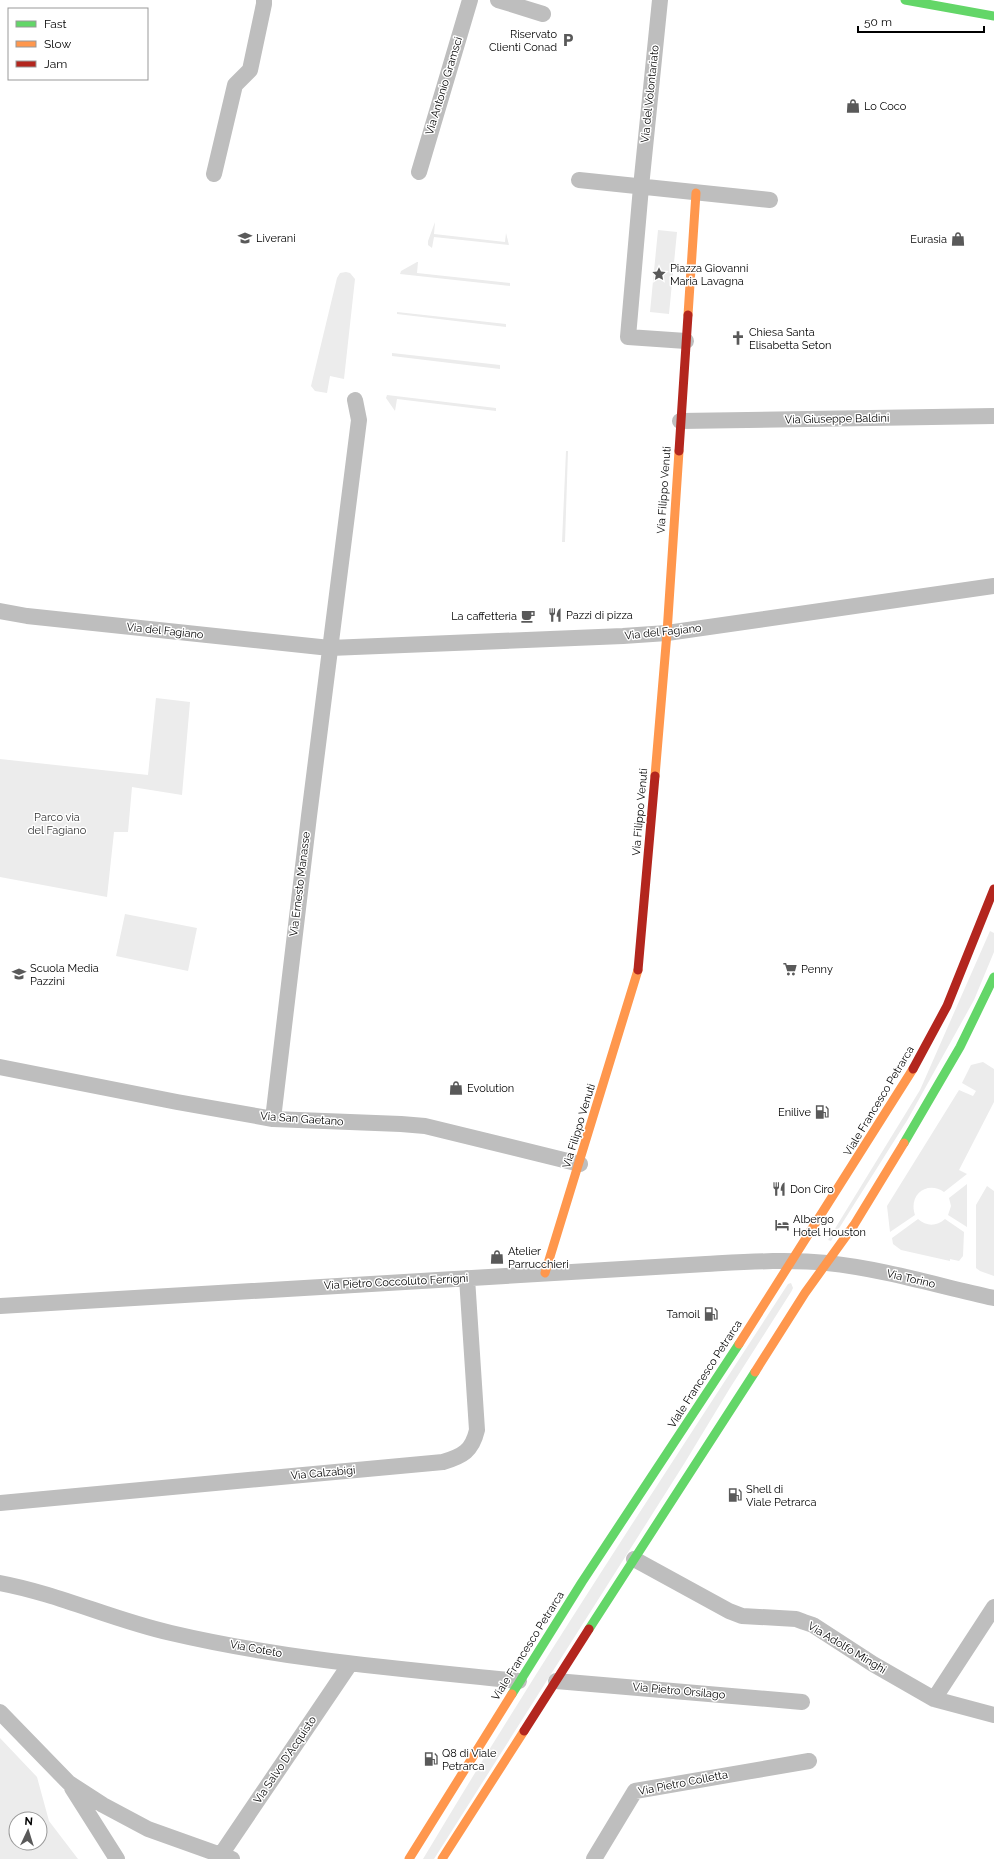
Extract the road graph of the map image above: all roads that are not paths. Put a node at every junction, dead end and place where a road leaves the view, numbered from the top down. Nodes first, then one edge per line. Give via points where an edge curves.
1 (264, 0) edge
2 (470, 0) edge
3 (498, 0) edge
4 (660, 0) edge
5 (904, 0) edge
6 (543, 14) dead end
7 (994, 16) edge
8 (419, 172) dead end
9 (214, 174) dead end
10 (580, 180) dead end
11 (641, 187) junction
12 (696, 193) junction
13 (770, 200) dead end
14 (686, 341) junction
15 (355, 400) dead end
16 (994, 416) edge
17 (680, 421) junction
18 (994, 586) edge
19 (0, 611) edge
20 (667, 633) junction
21 (330, 648) junction
22 (993, 895) edge
23 (994, 977) edge
24 (0, 1067) edge
25 (273, 1119) junction
26 (580, 1164) junction
27 (792, 1262) junction
28 (826, 1263) junction
29 (545, 1272) junction
30 (467, 1278) junction
31 (994, 1298) edge
32 (0, 1306) edge
33 (0, 1503) edge
34 (634, 1559) junction
35 (0, 1583) edge
36 (994, 1607) edge
37 (350, 1664) junction
38 (519, 1681) junction
39 (556, 1681) junction
40 (934, 1699) junction
41 (802, 1702) dead end
42 (0, 1712) edge
43 (994, 1715) edge
44 (809, 1761) dead end
45 (69, 1783) junction
46 (223, 1858) edge
47 (117, 1859) edge
48 (409, 1859) edge
49 (442, 1859) edge
50 (594, 1859) edge

1 - 9 street via 250,70 235,85 217,136
2 - 8 street, Via Antonio Gramsci
3 - 6 street
4 - 11 street, Via del Volontariato
5 - 7 main road
10 - 11 street
11 - 12 street
11 - 14 street via 628,337
12 - 13 street
12 - 14 main road
14 - 17 main road, Via Filippo Venuti
15 - 21 street via 359,420
16 - 17 street, Via Giuseppe Baldini
17 - 20 main road, Via Filippo Venuti
18 - 20 street, Via del Fagiano
19 - 21 street, Via del Fagiano
20 - 21 street, Via del Fagiano
20 - 26 main road, Via Filippo Venuti via 637,977
21 - 25 street, Via Ernesto Manasse
22 - 27 main road, Viale Francesco Petrarca via 953,993 929,1042
23 - 28 main road via 975,1019 932,1099 848,1233
24 - 25 street, Via San Gaetano
25 - 26 street, Via San Gaetano via 425,1126
26 - 29 main road, Via Filippo Venuti
27 - 28 street, Via Torino
27 - 29 street, Via Pietro Coccoluto Ferrigni
27 - 38 main road, Viale Francesco Petrarca
28 - 31 street, Via Torino via 872,1270
28 - 34 main road
29 - 30 street, Via Pietro Coccoluto Ferrigni
30 - 32 street, Via Pietro Coccoluto Ferrigni
30 - 33 street, Via Calzabigi via 477,1430 474,1442 457,1458 443,1462
34 - 39 main road
34 - 40 street, Via Adolfo Minghi via 742,1616 796,1619 813,1625
35 - 37 street, Via Coteto via 47,1594 120,1619 172,1633 280,1654
36 - 40 street
37 - 38 street, Via Coteto
37 - 46 street, Via Salvo D'Acquisto
38 - 48 main road, Viale Francesco Petrarca
39 - 41 street, Via Pietro Orsilago
39 - 49 main road
40 - 43 street, Via Adolfo Minghi
42 - 45 street
44 - 50 street, Via Pietro Colletta via 634,1791
45 - 46 street via 130,1821
45 - 47 street

